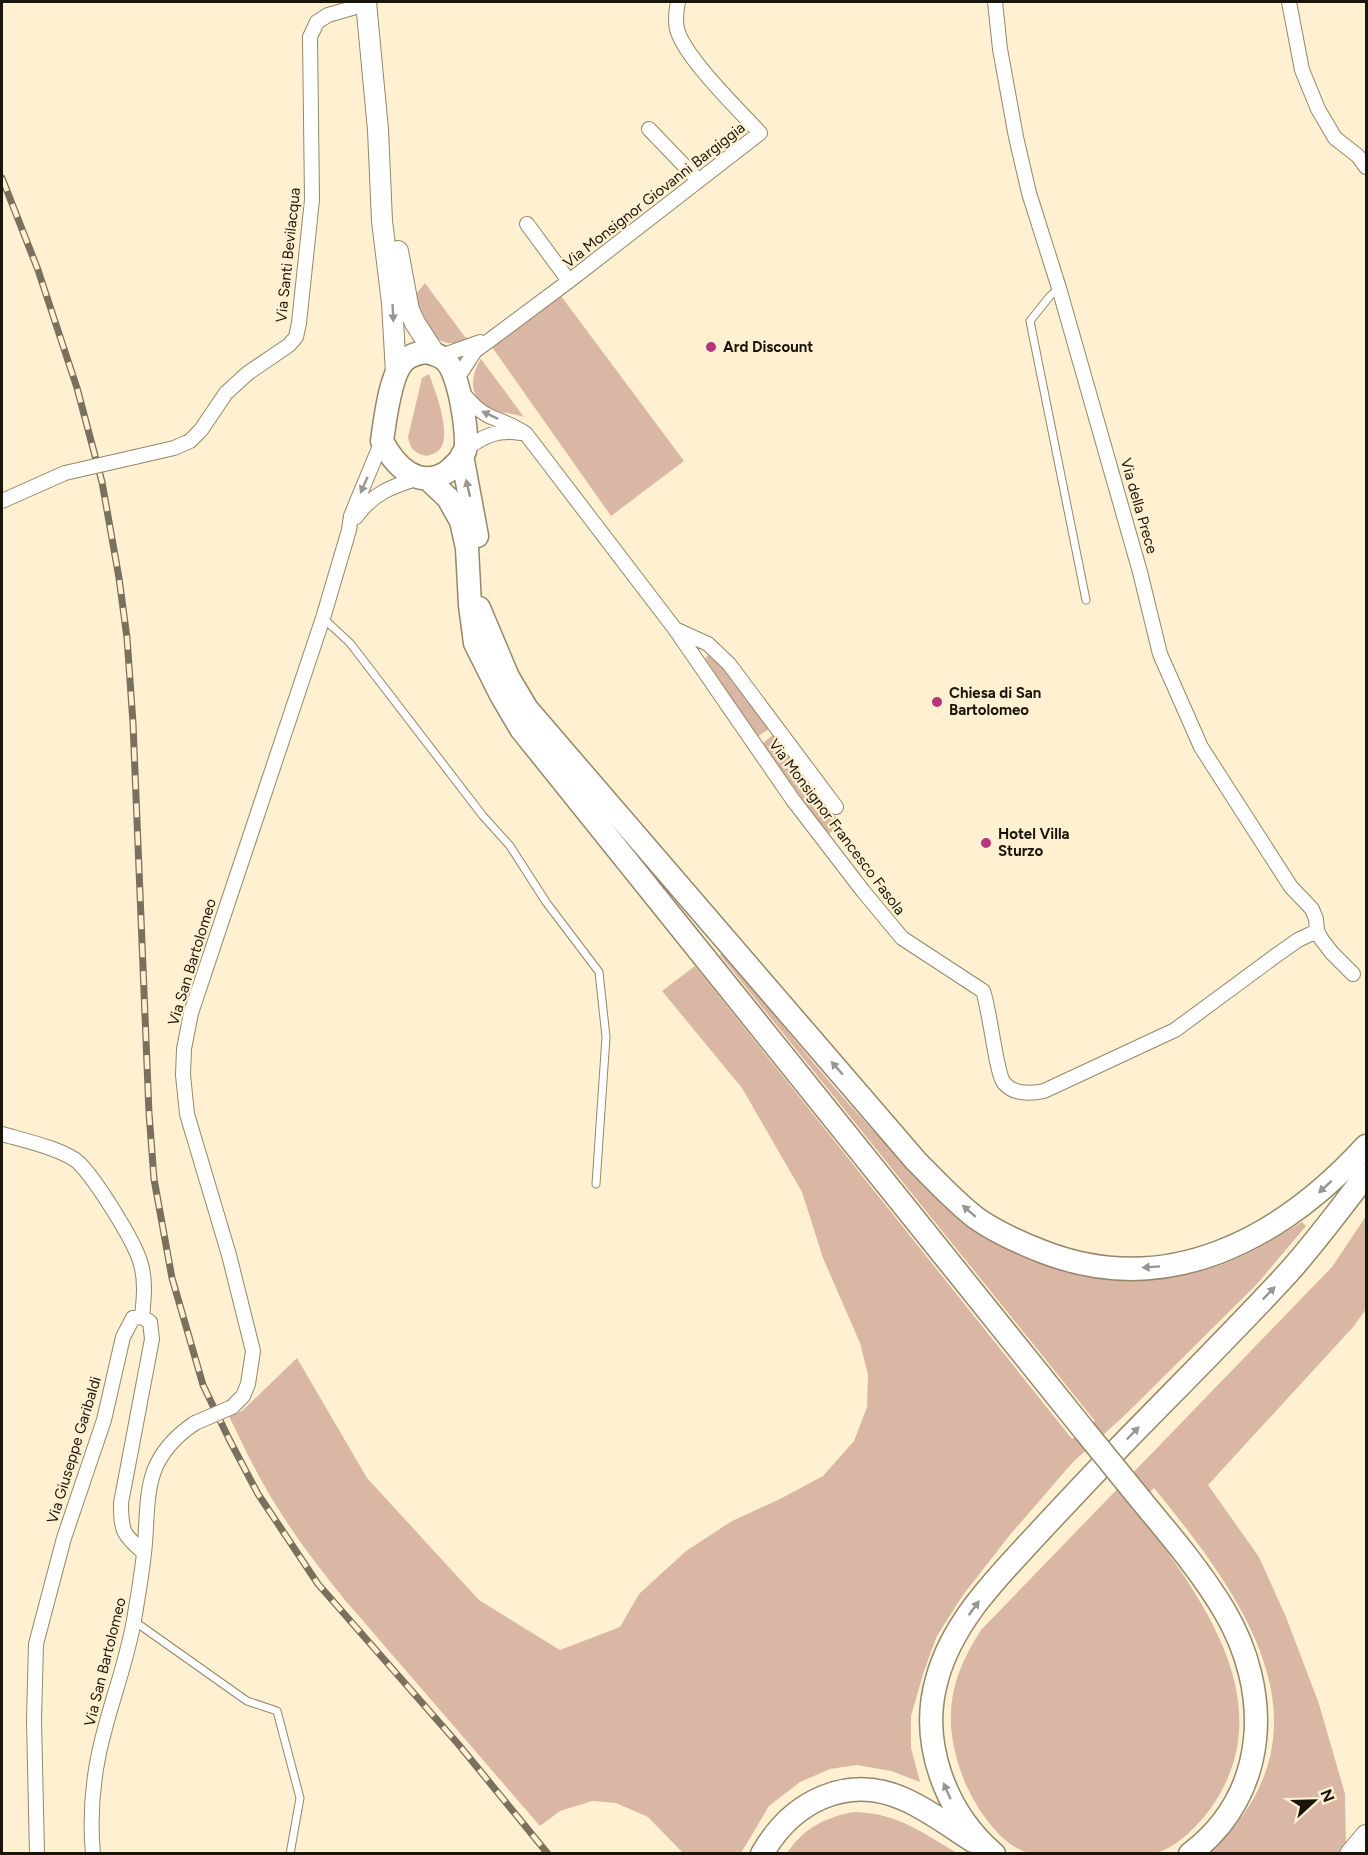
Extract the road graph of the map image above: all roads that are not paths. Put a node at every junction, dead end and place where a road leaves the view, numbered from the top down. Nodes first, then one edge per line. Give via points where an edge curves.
1 (678, 2) edge
2 (995, 2) edge
3 (1289, 2) edge
4 (366, 3) edge
5 (648, 129) dead end
6 (378, 130) junction
7 (1366, 167) edge
8 (698, 180) junction
9 (527, 224) dead end
10 (569, 281) junction
11 (1059, 288) junction
12 (495, 335) junction
13 (438, 355) junction
14 (396, 373) junction
15 (458, 385) junction
16 (526, 434) junction
17 (382, 441) junction
18 (464, 453) junction
19 (424, 479) junction
20 (2, 501) edge
21 (349, 530) junction
22 (1086, 600) dead end
23 (479, 608) junction
24 (322, 618) junction
25 (675, 629) junction
26 (487, 666) junction
27 (836, 807) dead end
28 (1317, 931) junction
29 (1353, 974) dead end
30 (2, 1134) edge
31 (1366, 1146) edge
32 (1366, 1175) edge
33 (596, 1184) dead end
34 (142, 1317) junction
35 (144, 1553) junction
36 (134, 1621) junction
37 (1366, 1835) edge
38 (37, 1854) edge
39 (93, 1854) edge
40 (290, 1854) edge
41 (762, 1854) edge
42 (993, 1854) edge
43 (1190, 1854) edge
44 (1350, 1854) edge

1 - 8 street, Via Monsignor Giovanni Bargiggia via 677,30 688,52 760,134
2 - 11 street, Via della Prece via 1016,137
3 - 7 street via 1302,70 1318,109 1335,138
4 - 6 main road
4 - 20 street, Via Santi Bevilacqua, bridge via 328,15 317,22 310,37 312,200 296,338 226,393 190,441 65,473
5 - 8 street
6 - 13 main road via 409,310
6 -> 14 main road
8 - 10 street, Via Monsignor Giovanni Bargiggia
9 - 10 street
10 - 12 street, Via Monsignor Giovanni Bargiggia
11 - 22 lane via 1030,321
11 - 28 street, Via della Prece via 1160,654 1201,747 1291,887 1312,909
12 - 13 street
12 - 15 street via 475,351
13 - 14 main road via 419,352 405,360
13 - 15 main road via 451,367
14 - 17 main road
16 -> 15 street via 484,413
15 - 18 main road
16 - 18 street via 510,431 486,435
16 - 25 street, Via Monsignor Francesco Fasola
17 - 19 main road via 396,463
17 -> 21 street
18 - 19 main road via 449,471
23 -> 18 main road via 476,528
19 - 21 street via 394,485 376,496 362,508
19 - 26 main road via 448,498 461,521 467,548 471,625
21 - 24 street, Via San Bartolomeo
23 - 26 main road
31 -> 23 main road via 1312,1199 1277,1224 1239,1245 1197,1260 1153,1268 1086,1265 1012,1239 976,1218 916,1161 527,709 508,677
24 - 33 lane via 350,643 510,846 599,972 606,1037
24 - 35 street, Via San Bartolomeo, bridge via 191,1013 184,1049 187,1114 253,1351 251,1373 243,1396 232,1407 195,1423 166,1448 150,1484
25 - 27 street via 708,644 729,664
25 - 28 street, Via Monsignor Francesco Fasola via 793,800 862,891 902,938 983,991 1002,1080 1013,1089 1027,1093 1044,1090 1175,1030 1298,940
26 - 43 main road, bridge via 521,729 1184,1552 1224,1611 1248,1668 1256,1725 1254,1754 1246,1784 1221,1823
28 - 29 street, Via della Prece
30 - 34 street via 53,1149 78,1162 134,1246 145,1290
42 -> 32 main road via 967,1826 944,1785 935,1759 931,1729 937,1679 957,1632 997,1578 1288,1272
34 - 35 street via 150,1322 152,1339 121,1503 121,1522 125,1536
34 - 38 street, Via Giuseppe Garibaldi via 130,1321 123,1337 104,1420 64,1538 36,1644
35 - 36 street, Via San Bartolomeo
36 - 39 street, Via San Bartolomeo via 98,1757 92,1801
36 - 40 lane via 247,1701 277,1711 300,1798
37 - 44 main road
41 - 42 main road via 772,1836 802,1807 821,1797 866,1789 894,1795 927,1810

